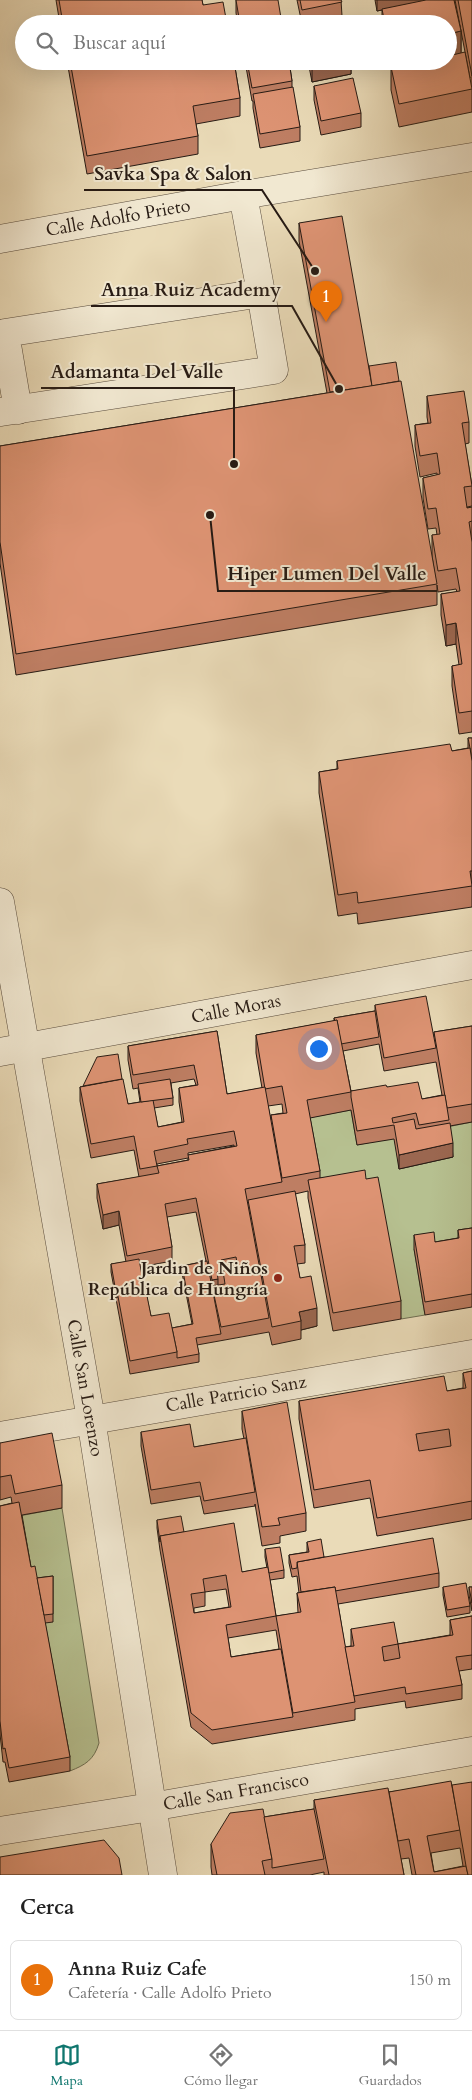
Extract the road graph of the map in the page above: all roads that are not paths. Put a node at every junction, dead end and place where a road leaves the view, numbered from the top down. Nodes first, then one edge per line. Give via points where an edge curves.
1 (472, 157) edge
2 (243, 195) junction
3 (0, 240) edge
4 (261, 293) junction
5 (5, 363) edge
6 (9, 411) edge
7 (0, 902) edge
8 (472, 965) edge
9 (13, 1050) edge
10 (472, 1354) edge
11 (91, 1419) junction
12 (0, 1436) edge
13 (472, 1751) edge
14 (151, 1807) junction
15 (0, 1831) edge
16 (163, 1875) edge

1 - 2 street, Calle Adolfo Prieto
2 - 3 street, Calle Adolfo Prieto
2 - 4 street
4 - 5 street via 5,332
4 - 6 street via 274,370
5 - 6 street
7 - 9 street, Calle San Lorenzo
8 - 9 street, Calle Moras
9 - 11 street, Calle San Lorenzo
10 - 11 street, Calle Patricio Sanz
11 - 12 street, Calle Patricio Sanz
11 - 14 street, Calle San Lorenzo
13 - 14 street, Calle San Francisco
14 - 15 street, Calle San Francisco
14 - 16 street, Calle San Lorenzo

